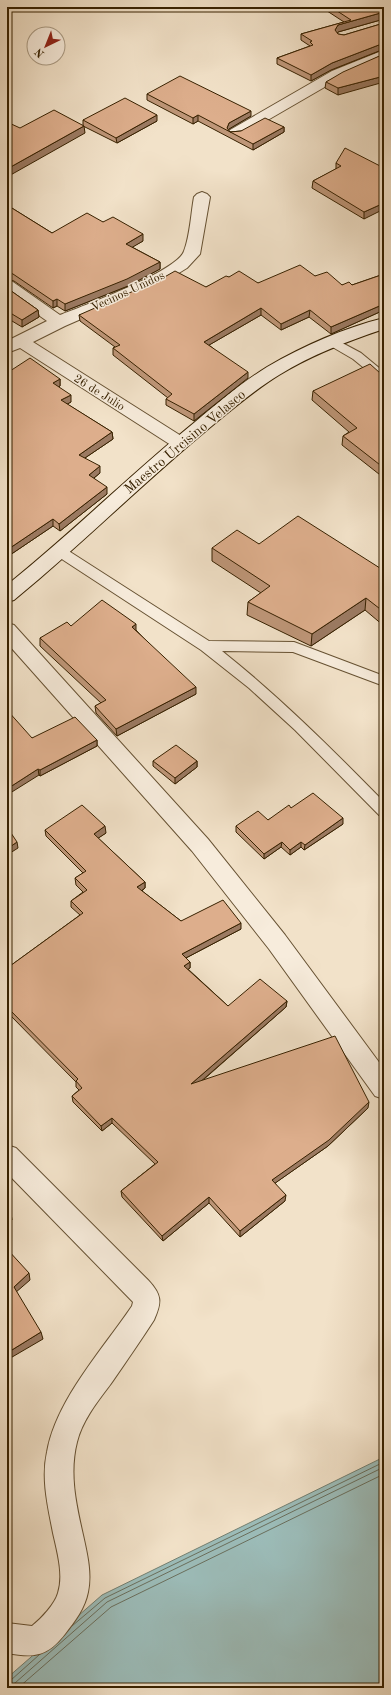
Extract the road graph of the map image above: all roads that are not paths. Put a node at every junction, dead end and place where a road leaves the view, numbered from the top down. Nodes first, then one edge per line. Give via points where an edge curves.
1 (384, 54) edge
2 (235, 133) edge
3 (202, 197) dead end
4 (7, 285) edge
5 (60, 322) junction
6 (384, 323) edge
7 (333, 342) junction
8 (13, 345) edge
9 (384, 378) edge
10 (180, 443) junction
11 (59, 551) junction
12 (7, 595) edge
13 (7, 630) edge
14 (206, 646) junction
15 (384, 681) edge
16 (384, 811) edge
17 (384, 1088) edge
18 (7, 1156) edge
19 (7, 1638) edge

1 - 2 street via 337,74
3 - 5 street, Vecinos Unidos via 192,254 181,265 155,281
4 - 5 street
5 - 8 street, Vecinos Unidos
6 - 7 street, Maestro Urcisino Velasco
7 - 9 lane via 357,356
7 - 10 street, Maestro Urcisino Velasco via 274,371 239,395
8 - 10 street, 26 de Julio
10 - 11 street, Maestro Urcisino Velasco
11 - 12 street, Maestro Urcisino Velasco
11 - 14 lane
13 - 17 street via 200,845 277,942
14 - 15 lane via 294,647
14 - 16 lane via 254,684 300,726
18 - 19 street via 147,1298 145,1311 85,1395 63,1442 58,1481 73,1555 72,1597 66,1609 39,1641 32,1643

